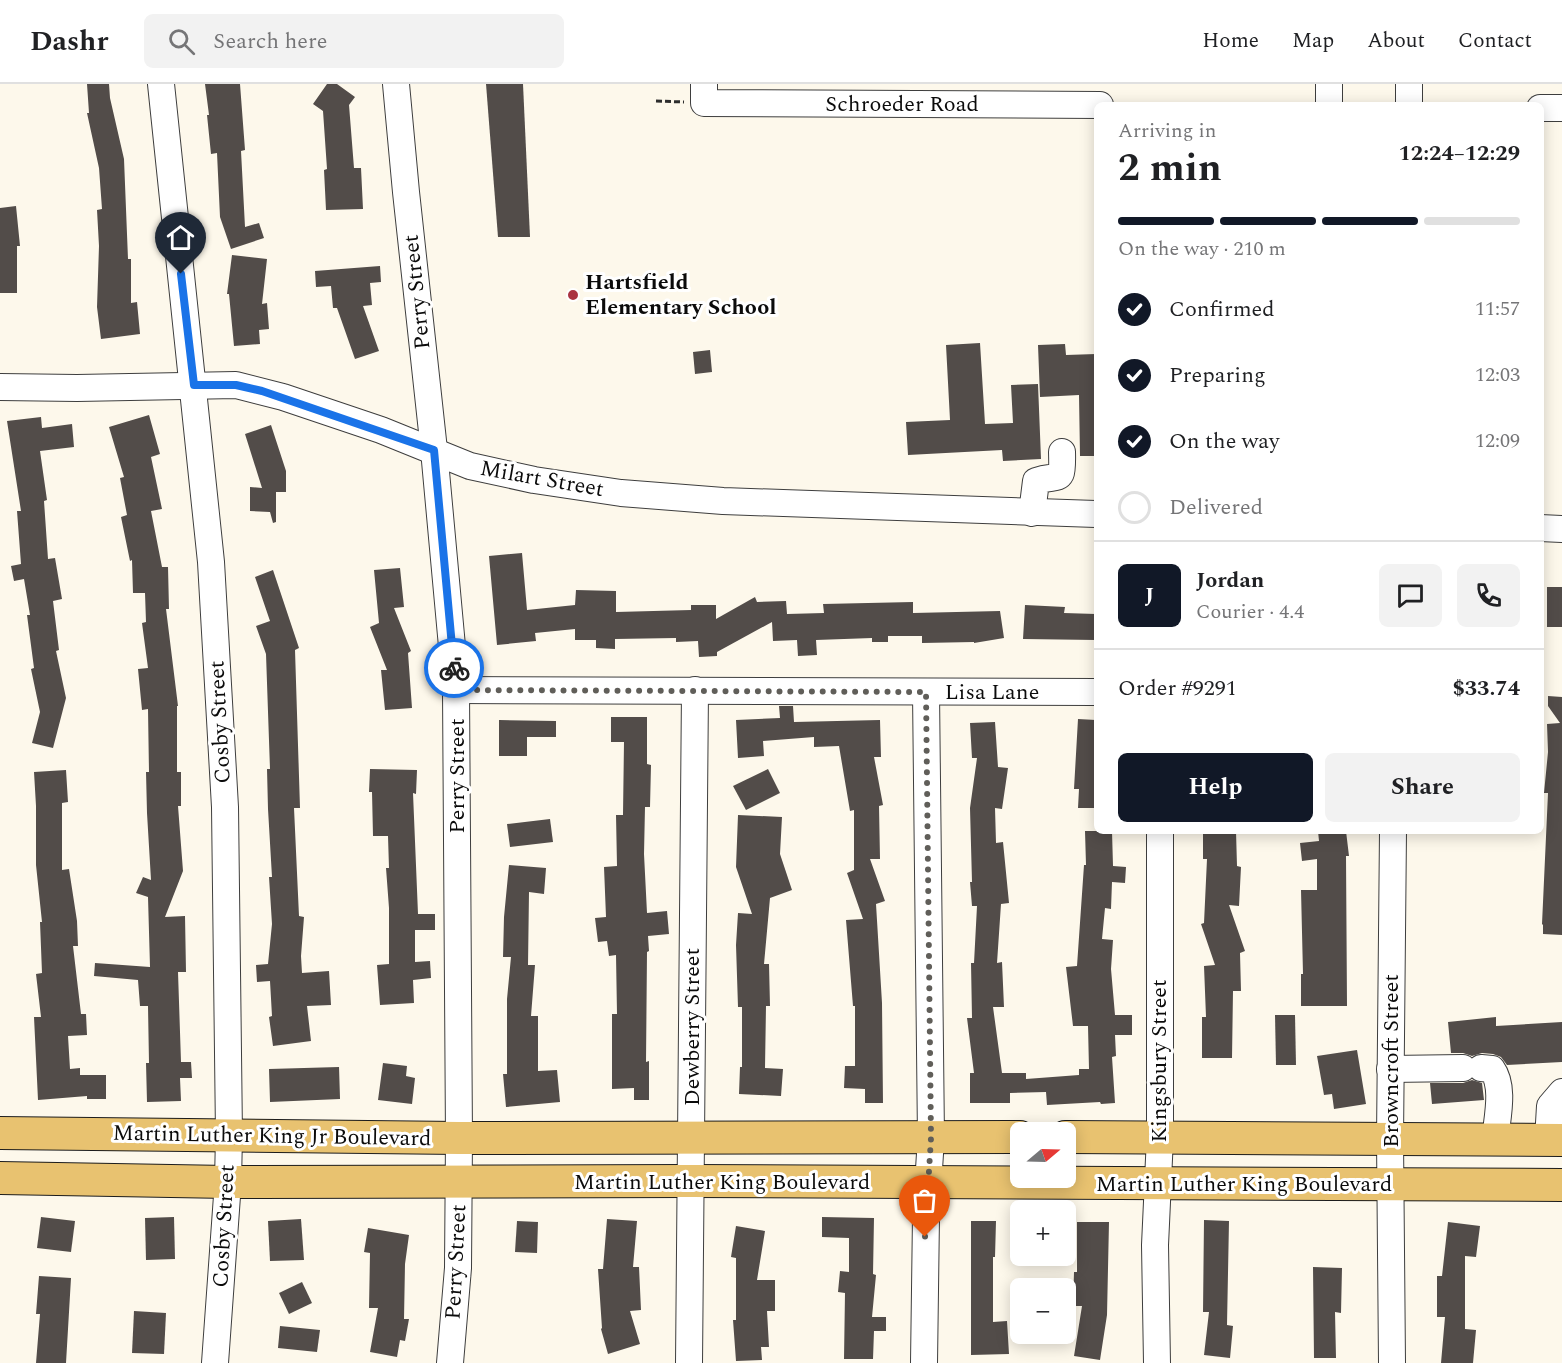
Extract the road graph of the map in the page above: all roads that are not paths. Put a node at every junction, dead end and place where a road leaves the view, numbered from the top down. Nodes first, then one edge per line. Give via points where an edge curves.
1 (161, 84) edge
2 (396, 84) edge
3 (1329, 84) edge
4 (1409, 84) edge
5 (704, 94) edge
6 (905, 94) edge
7 (1329, 102) edge
8 (1408, 102) edge
9 (1094, 105) edge
10 (1544, 108) edge
11 (1562, 108) edge
12 (194, 385) junction
13 (0, 387) edge
14 (434, 450) junction
15 (1062, 452) dead end
16 (1032, 513) junction
17 (1094, 514) edge
18 (1544, 528) edge
19 (1562, 529) edge
20 (456, 690) junction
21 (695, 690) junction
22 (926, 692) junction
23 (1094, 692) edge
24 (1160, 834) edge
25 (1393, 834) edge
26 (1390, 1069) junction
27 (1562, 1092) edge
28 (0, 1133) edge
29 (229, 1135) junction
30 (543, 1137) joint
31 (692, 1137) junction
32 (1010, 1137) edge
33 (1076, 1137) edge
34 (1160, 1137) junction
35 (459, 1138) junction
36 (931, 1138) junction
37 (1390, 1139) junction
38 (1495, 1140) junction
39 (1555, 1140) edge
40 (0, 1178) edge
41 (690, 1181) junction
42 (228, 1182) junction
43 (459, 1182) junction
44 (927, 1183) junction
45 (1392, 1184) junction
46 (1157, 1185) junction
47 (1562, 1185) edge
48 (215, 1363) edge
49 (450, 1363) edge
50 (689, 1363) edge
51 (924, 1363) edge
52 (1157, 1363) edge
53 (1392, 1363) edge

1 - 12 street, Cosby Street
2 - 14 street, Perry Street
3 - 7 street
4 - 8 street
5 - 6 street, Schroeder Road
6 - 9 street, Schroeder Road
10 - 11 street
12 - 13 street, Milart Street
12 - 14 street, Milart Street via 236,385 262,391
12 - 29 street, Cosby Street via 211,562 225,807
14 - 16 street, Milart Street via 470,466 621,493 723,501
14 - 20 street, Perry Street
15 - 16 street via 1060,476 1036,481
16 - 17 street, Milart Street
18 - 19 street
20 - 21 street, Lisa Lane
20 - 35 street, Perry Street
21 - 22 street, Lisa Lane
21 - 31 street, Dewberry Street
22 - 23 street, Lisa Lane
22 - 36 street
24 - 34 street, Kingsbury Street
25 - 26 street, Browncroft Street
26 - 37 street, Browncroft Street
26 - 38 street via 1492,1069 1499,1085
27 - 39 street via 1550,1106
28 - 29 main road, Martin Luther King Jr Boulevard
29 - 35 main road, Martin Luther King Jr Boulevard
29 - 42 street, Cosby Street
30 - 31 main road, Martin Luther King Boulevard
30 - 35 main road, Martin Luther King Jr Boulevard
31 - 36 main road, Martin Luther King Boulevard
31 - 41 street, Dewberry Street
32 - 36 main road, Martin Luther King Boulevard
33 - 34 main road, Martin Luther King Boulevard
34 - 37 main road, Martin Luther King Boulevard
34 - 46 street, Kingsbury Street
35 - 43 street, Perry Street
36 - 44 street
37 - 38 main road, Martin Luther King Boulevard
37 - 45 street, Browncroft Street
38 - 39 main road, Martin Luther King Boulevard
40 - 42 main road, Martin Luther King Jr Boulevard
41 - 43 main road, Martin Luther King Boulevard
41 - 44 main road, Martin Luther King Boulevard
41 - 50 street, Dewberry Street
42 - 43 main road, Martin Luther King Jr Boulevard
42 - 48 street, Cosby Street
43 - 49 street, Perry Street via 458,1268
44 - 46 main road, Martin Luther King Boulevard
44 - 51 street
45 - 46 main road, Martin Luther King Boulevard
45 - 47 main road, Martin Luther King Boulevard
45 - 53 street, Browncroft Street
46 - 52 street, Kingsbury Street

